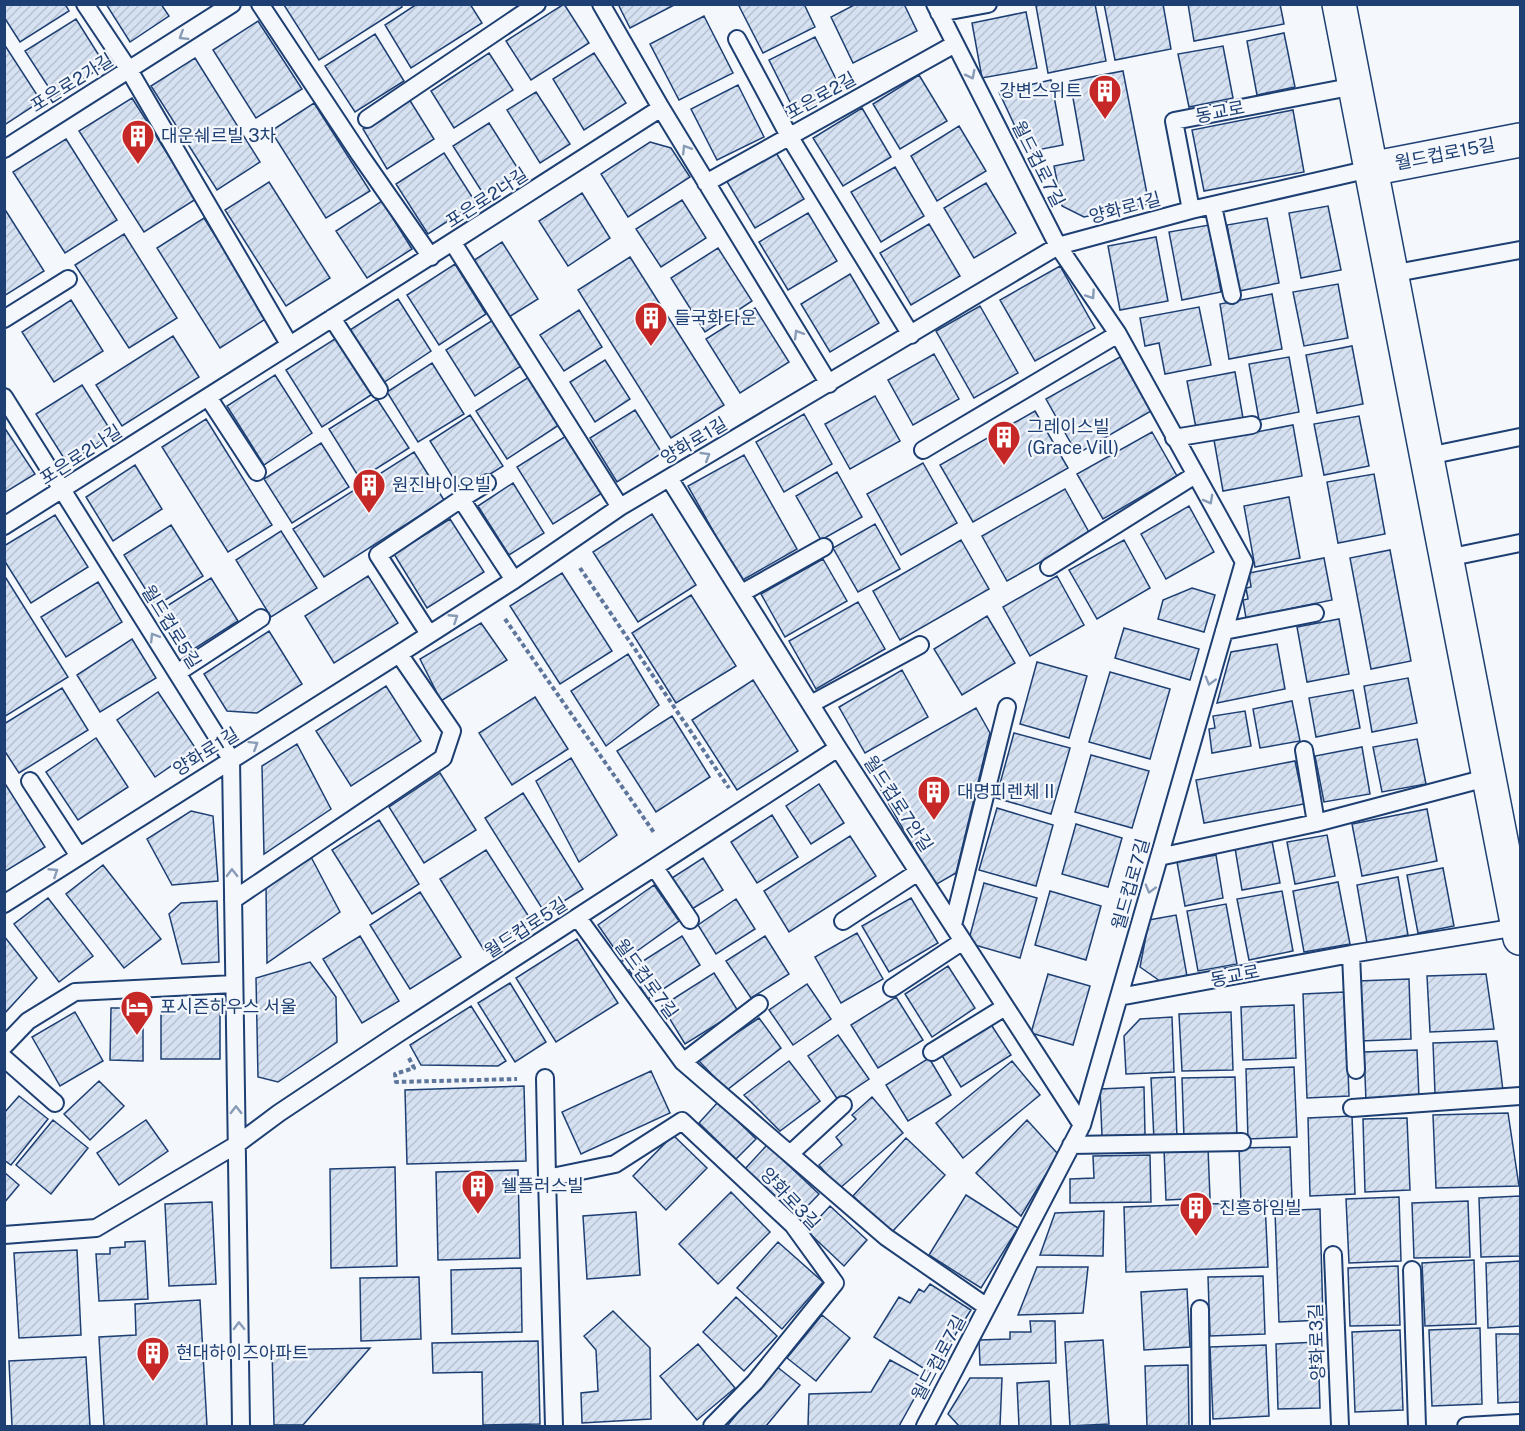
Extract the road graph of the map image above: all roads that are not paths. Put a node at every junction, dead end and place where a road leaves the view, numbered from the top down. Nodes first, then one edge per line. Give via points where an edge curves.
1 (85, 4) edge
2 (232, 4) edge
3 (260, 4) edge
4 (537, 4) edge
5 (601, 4) edge
6 (988, 4) edge
7 (1339, 4) edge
8 (937, 9) edge
9 (737, 39) dead end
10 (955, 44) junction
11 (129, 70) junction
12 (1355, 86) junction
13 (661, 108) junction
14 (367, 119) dead end
15 (789, 136) junction
16 (1521, 140) edge
17 (4, 149) edge
18 (1370, 169) junction
19 (706, 183) junction
20 (1213, 206) junction
21 (1191, 210) junction
22 (453, 243) junction
23 (1058, 246) junction
24 (1521, 250) edge
25 (431, 257) junction
26 (1391, 274) junction
27 (68, 279) dead end
28 (1232, 295) dead end
29 (332, 318) junction
30 (4, 320) edge
31 (1118, 334) junction
32 (911, 335) junction
33 (289, 345) junction
34 (829, 384) junction
35 (379, 390) dead end
36 (4, 397) edge
37 (208, 397) junction
38 (1252, 425) dead end
39 (1521, 437) edge
40 (1174, 438) junction
41 (923, 450) dead end
42 (1428, 456) junction
43 (257, 472) dead end
44 (1195, 475) junction
45 (669, 478) junction
46 (487, 483) dead end
47 (62, 490) junction
48 (461, 500) junction
49 (620, 507) junction
50 (4, 526) edge
51 (1521, 543) edge
52 (824, 547) dead end
53 (1448, 558) junction
54 (1050, 567) dead end
55 (514, 580) junction
56 (742, 594) junction
57 (1315, 613) dead end
58 (261, 618) dead end
59 (1224, 631) junction
60 (429, 633) junction
61 (920, 645) dead end
62 (399, 654) junction
63 (177, 673) junction
64 (811, 704) junction
65 (1007, 707) dead end
66 (838, 748) junction
67 (1304, 750) dead end
68 (231, 759) junction
69 (1490, 777) junction
70 (30, 781) dead end
71 (1316, 823) junction
72 (79, 856) junction
73 (1159, 857) junction
74 (655, 868) junction
75 (918, 872) junction
76 (233, 900) junction
77 (4, 904) edge
78 (578, 918) junction
79 (690, 920) dead end
80 (843, 921) dead end
81 (953, 925) junction
82 (1520, 930) edge
83 (963, 941) junction
84 (1351, 954) junction
85 (234, 984) junction
86 (892, 988) dead end
87 (1119, 998) junction
88 (759, 1004) dead end
89 (1005, 1007) junction
90 (4, 1046) edge
91 (932, 1052) dead end
92 (4, 1058) edge
93 (683, 1062) junction
94 (1356, 1070) dead end
95 (545, 1078) road end
96 (1521, 1095) edge
97 (55, 1102) dead end
98 (843, 1105) dead end
99 (1352, 1108) dead end
100 (1082, 1125) junction
101 (1242, 1142) dead end
102 (236, 1145) junction
103 (1071, 1145) junction
104 (790, 1154) junction
105 (547, 1178) junction
106 (4, 1235) edge
107 (1333, 1255) dead end
108 (1412, 1270) dead end
109 (987, 1307) junction
110 (1200, 1309) dead end
111 (1521, 1423) edge
112 (241, 1426) edge
113 (554, 1426) edge
114 (712, 1426) edge
115 (925, 1426) edge
116 (1201, 1426) edge
117 (1340, 1426) edge
118 (1417, 1426) edge
119 (1466, 1426) edge

1 - 11 lane, 포은로2가길
2 -> 11 lane, 포은로2가길
3 - 25 lane
4 - 14 lane
5 - 13 lane
6 - 8 lane
7 - 12 street, 동교로
8 - 10 lane, 월드컵로7길
9 - 15 lane
10 - 15 lane, 포은로2길
10 -> 23 lane, 월드컵로7길
11 - 17 lane, 포은로2가길
11 - 33 lane
12 - 18 street, 동교로
12 - 21 lane, 동교로 via 1174,121
19 -> 13 lane
13 - 22 lane, 포은로2나길
15 - 19 lane, 포은로2길
15 - 32 lane
16 - 18 street, 월드컵로15길
18 - 20 lane, 양화로1길
18 - 26 street, 동교로
34 -> 19 lane
20 - 21 lane, 양화로1길
20 - 28 lane
21 - 23 lane, 양화로1길
22 - 25 lane, 포은로2나길
22 - 49 lane
23 -> 31 lane, 월드컵로7길
23 - 32 lane, 양화로1길
24 - 26 lane
25 - 29 lane, 포은로2나길
26 - 42 street, 동교로
27 - 30 lane
29 - 33 lane, 포은로2나길
29 - 35 lane
31 - 40 lane, 월드컵로7길
31 - 41 lane
32 - 34 lane, 양화로1길
33 - 37 lane, 포은로2나길
45 -> 34 lane, 양화로1길
36 - 47 lane, 월드컵로5길
37 - 43 lane
37 - 47 lane, 포은로2나길
38 - 40 lane
39 - 42 lane
40 - 44 lane, 월드컵로7길
42 - 53 street, 동교로
44 - 54 lane
44 -> 59 lane, 월드컵로7길 via 1244,562
45 - 49 lane, 양화로1길
45 - 56 lane, 월드컵로7안길
46 - 48 lane
47 - 50 lane, 포은로2나길
63 -> 47 lane, 월드컵로5길
48 - 55 lane
48 - 60 lane via 378,555
49 - 55 lane, 양화로1길
51 - 53 lane
52 - 56 lane
53 - 69 street, 동교로
60 -> 55 lane, 양화로1길
56 - 64 lane, 월드컵로7안길
57 - 59 lane
58 - 63 lane
59 -> 73 lane, 월드컵로7길
60 - 62 lane, 양화로1길
61 - 64 lane
68 -> 62 lane, 양화로1길
62 - 76 lane via 452,731 443,758
63 - 68 lane, 월드컵로5길
64 - 66 lane, 월드컵로7안길
65 - 81 lane
66 - 74 lane, 월드컵로5길
66 - 75 lane, 월드컵로7안길
67 - 71 lane
68 - 72 lane, 양화로1길
76 -> 68 lane
69 - 71 lane
69 - 82 street, 동교로
70 - 72 lane
71 - 73 lane
77 -> 72 lane, 양화로1길
73 -> 87 lane, 월드컵로7길
74 - 78 lane, 월드컵로5길
74 - 79 lane
75 - 80 lane
75 - 81 lane, 월드컵로7안길
76 - 85 lane
78 - 93 lane, 월드컵로7길
78 - 102 lane, 월드컵로5길 via 396,1035
81 - 83 lane, 월드컵로7안길
82 - 84 lane, 동교로
83 - 86 lane
83 - 89 lane, 월드컵로7안길
84 - 87 lane, 동교로
84 - 94 lane
85 - 90 lane via 75,992 28,1021
102 -> 85 lane
87 - 100 lane, 월드컵로7길
88 - 93 lane
89 - 91 lane
89 - 100 lane, 월드컵로7안길
92 - 97 lane
93 - 104 lane, 월드컵로7길
95 - 105 lane
96 - 99 lane
98 - 104 lane
100 - 103 lane, 월드컵로7길
101 - 103 lane
102 - 106 lane, 월드컵로5길 via 96,1227
112 -> 102 lane
103 - 109 lane, 월드컵로7길
104 - 109 lane, 월드컵로7길 via 886,1237
105 - 113 lane
105 - 114 lane, 양화로3길 via 615,1164 682,1120 792,1225 835,1283 755,1382
107 - 117 lane, 양화로3길
108 - 118 lane
109 - 115 lane, 월드컵로7길
110 - 116 lane
111 - 119 lane

